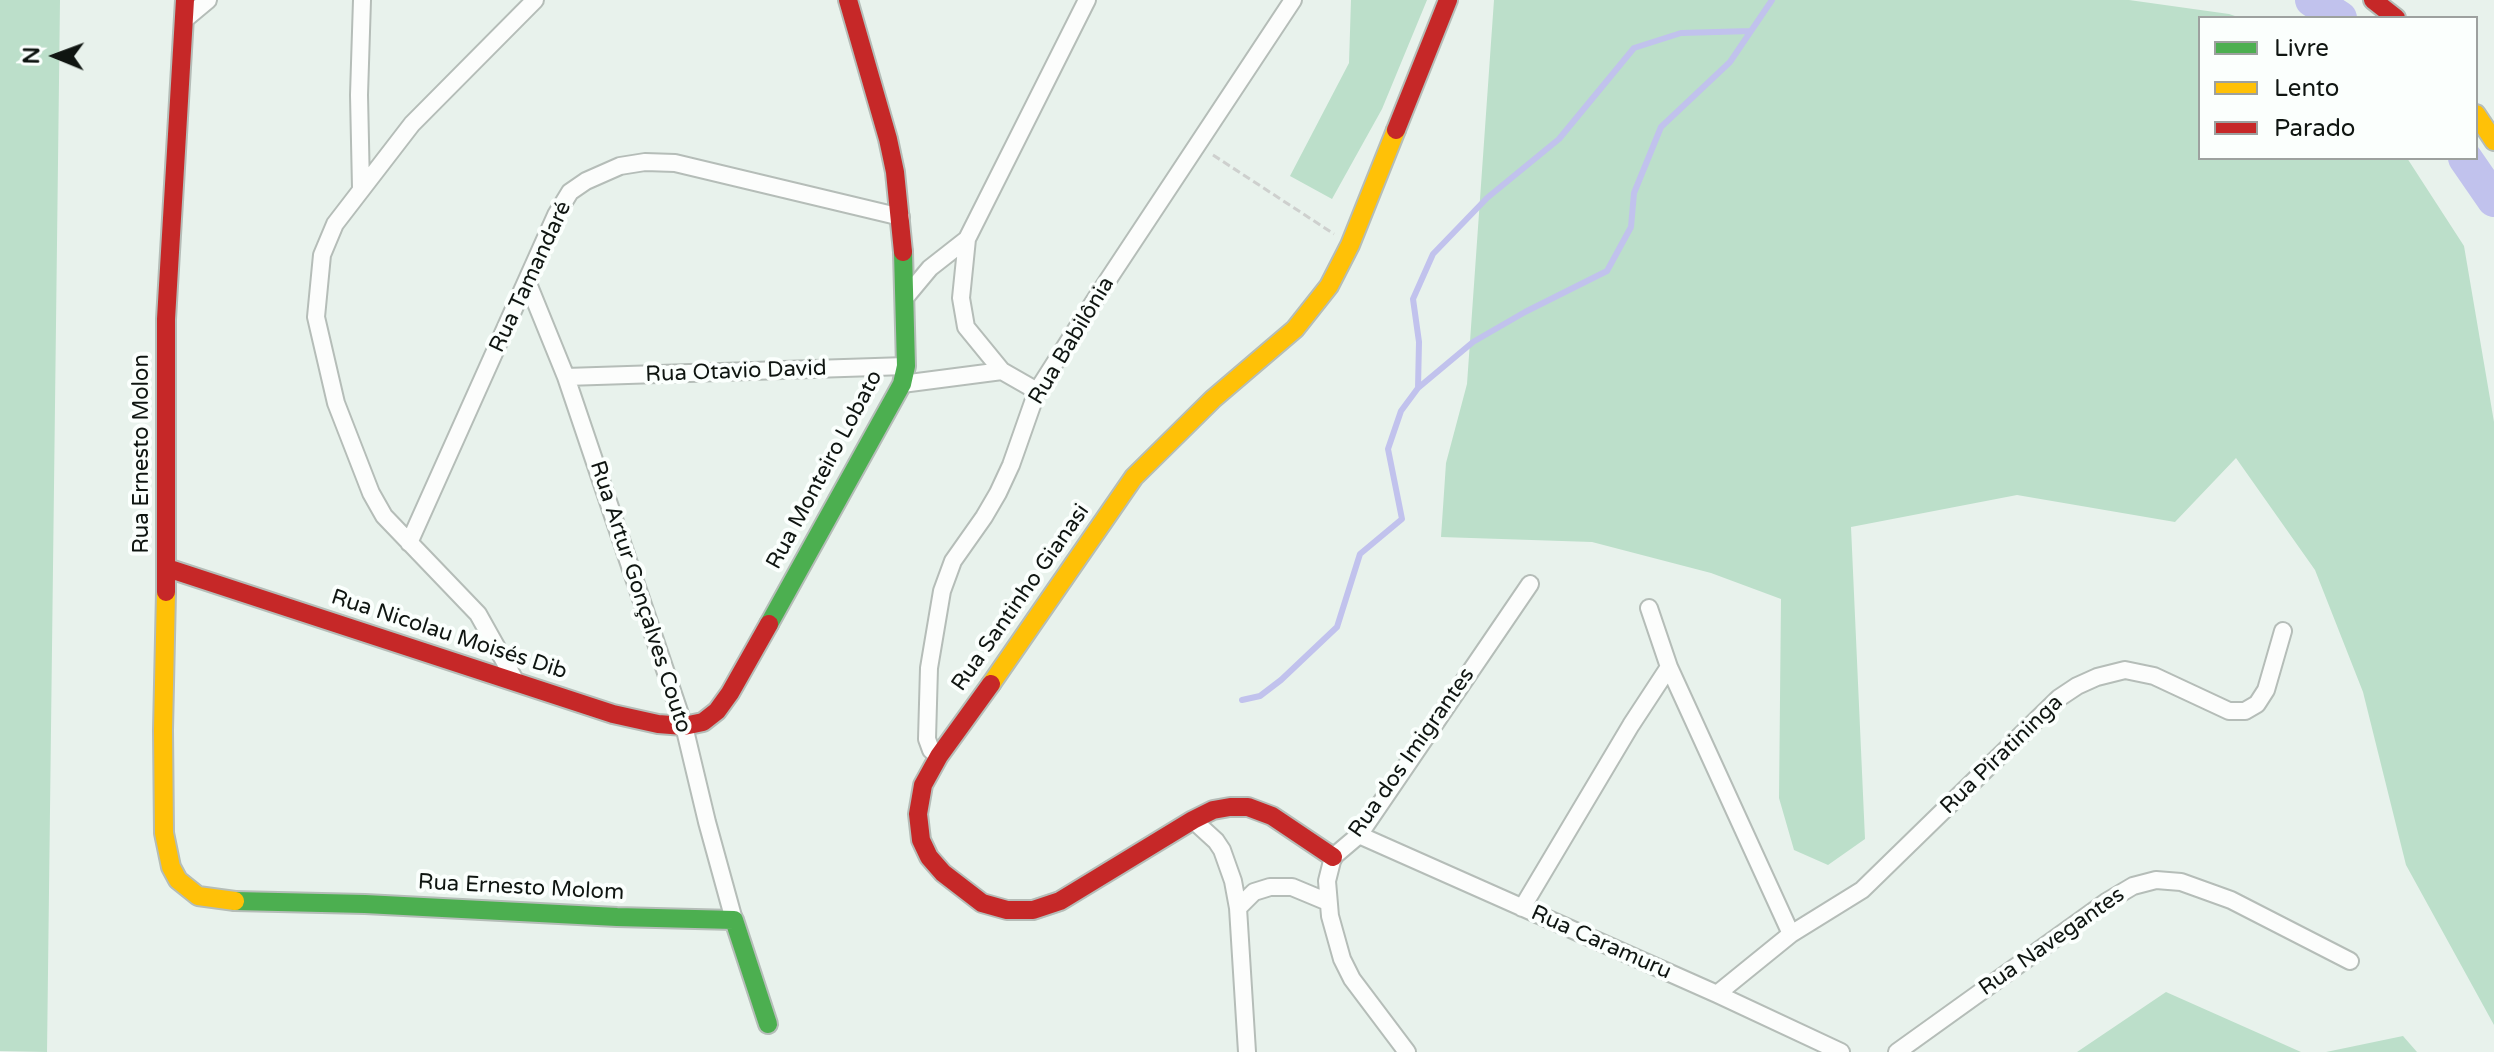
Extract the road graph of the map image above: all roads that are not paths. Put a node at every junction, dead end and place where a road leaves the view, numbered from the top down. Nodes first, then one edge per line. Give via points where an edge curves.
1 (185, 0) edge
2 (208, 0) edge
3 (362, 0) edge
4 (535, 0) edge
5 (848, 0) edge
6 (1087, 0) edge
7 (1293, 0) edge
8 (1448, 0) edge
9 (2373, 0) edge
10 (2393, 16) edge
11 (184, 20) junction
12 (2478, 117) edge
13 (2494, 141) edge
14 (361, 188) junction
15 (901, 217) junction
16 (967, 239) junction
17 (527, 281) junction
18 (905, 298) junction
19 (1002, 371) junction
20 (904, 375) junction
21 (566, 377) junction
22 (1037, 391) junction
23 (409, 543) junction
24 (167, 568) junction
25 (1530, 584) dead end
26 (1649, 608) dead end
27 (2283, 631) dead end
28 (1669, 667) junction
29 (516, 682) junction
30 (684, 726) junction
31 (939, 756) junction
32 (1193, 820) junction
33 (1359, 835) junction
34 (1333, 857) junction
35 (198, 896) joint
36 (1328, 902) junction
37 (1238, 908) junction
38 (1522, 908) junction
39 (734, 920) junction
40 (1791, 934) junction
41 (2350, 961) dead end
42 (1717, 994) junction
43 (768, 1024) dead end
44 (1406, 1051) edge
45 (1247, 1052) edge
46 (1841, 1052) edge
47 (1897, 1052) edge

1 - 11 street, Rua Ernesto Molon
2 - 11 street
3 - 14 street
4 - 14 street via 412,124
5 - 15 street, Rua Monteiro Lobato via 888,139
6 - 16 street
7 - 22 street, Rua Babilônia
8 - 31 street, Rua Santinho Gianasi via 1329,286 1295,329 1134,477
9 - 10 street
11 - 24 street, Rua Ernesto Molon via 166,319
12 - 13 street
14 - 23 street via 335,224 322,255 316,317 336,403 360,467 384,516
15 - 17 street, Rua Tamandaré via 675,163 620,166 570,192
15 - 18 street, Rua Monteiro Lobato
16 - 18 street via 930,268
16 - 19 street via 961,298 966,327
17 - 21 street, Rua Artur Gonçalves Couto
17 - 23 street, Rua Tamandaré
18 - 20 street, Rua Monteiro Lobato
19 - 20 street, Rua Otavio David
19 - 22 street
20 - 21 street, Rua Otavio David
20 - 30 street, Rua Monteiro Lobato via 730,693 703,722
21 - 30 street, Rua Artur Gonçalves Couto
22 - 31 street, Rua Babilônia via 1011,465 953,561 942,591 926,726 931,750
23 - 29 street via 478,614
24 - 29 street, Rua Nicolau Moisés Dib
24 - 35 street, Rua Ernesto Molon via 164,833 178,880
25 - 33 street, Rua dos Imigrantes
26 - 28 street
27 - 40 street, Rua Piratininga via 2266,690 2245,711 2229,711 2154,676 2125,670 2077,686 1862,890
28 - 38 street
28 - 40 street
29 - 30 street, Rua Nicolau Moisés Dib via 613,714
30 - 39 street, Rua Artur Gonçalves Couto
31 - 32 street, Rua Santinho Gianasi via 923,785 921,840 929,857 961,888 982,903 1007,910 1033,910 1060,901
32 - 34 street, Rua Santinho Gianasi via 1213,810 1248,807 1291,827
32 - 37 street via 1222,850
33 - 34 street, Rua dos Imigrantes
33 - 38 street, Rua Caramuru
34 - 36 street, Rua dos Imigrantes
35 - 39 street, Rua Ernesto Molom via 238,902
36 - 37 street via 1292,887 1270,887 1254,892
36 - 44 street, Rua dos Imigrantes via 1334,935 1352,979
37 - 45 street
38 - 42 street, Rua Caramuru
39 - 43 street
40 - 42 street, Rua Piratininga
41 - 47 street, Rua Navegantes via 2231,900 2181,882 2156,880 2106,902
42 - 46 street, Rua Caramuru

